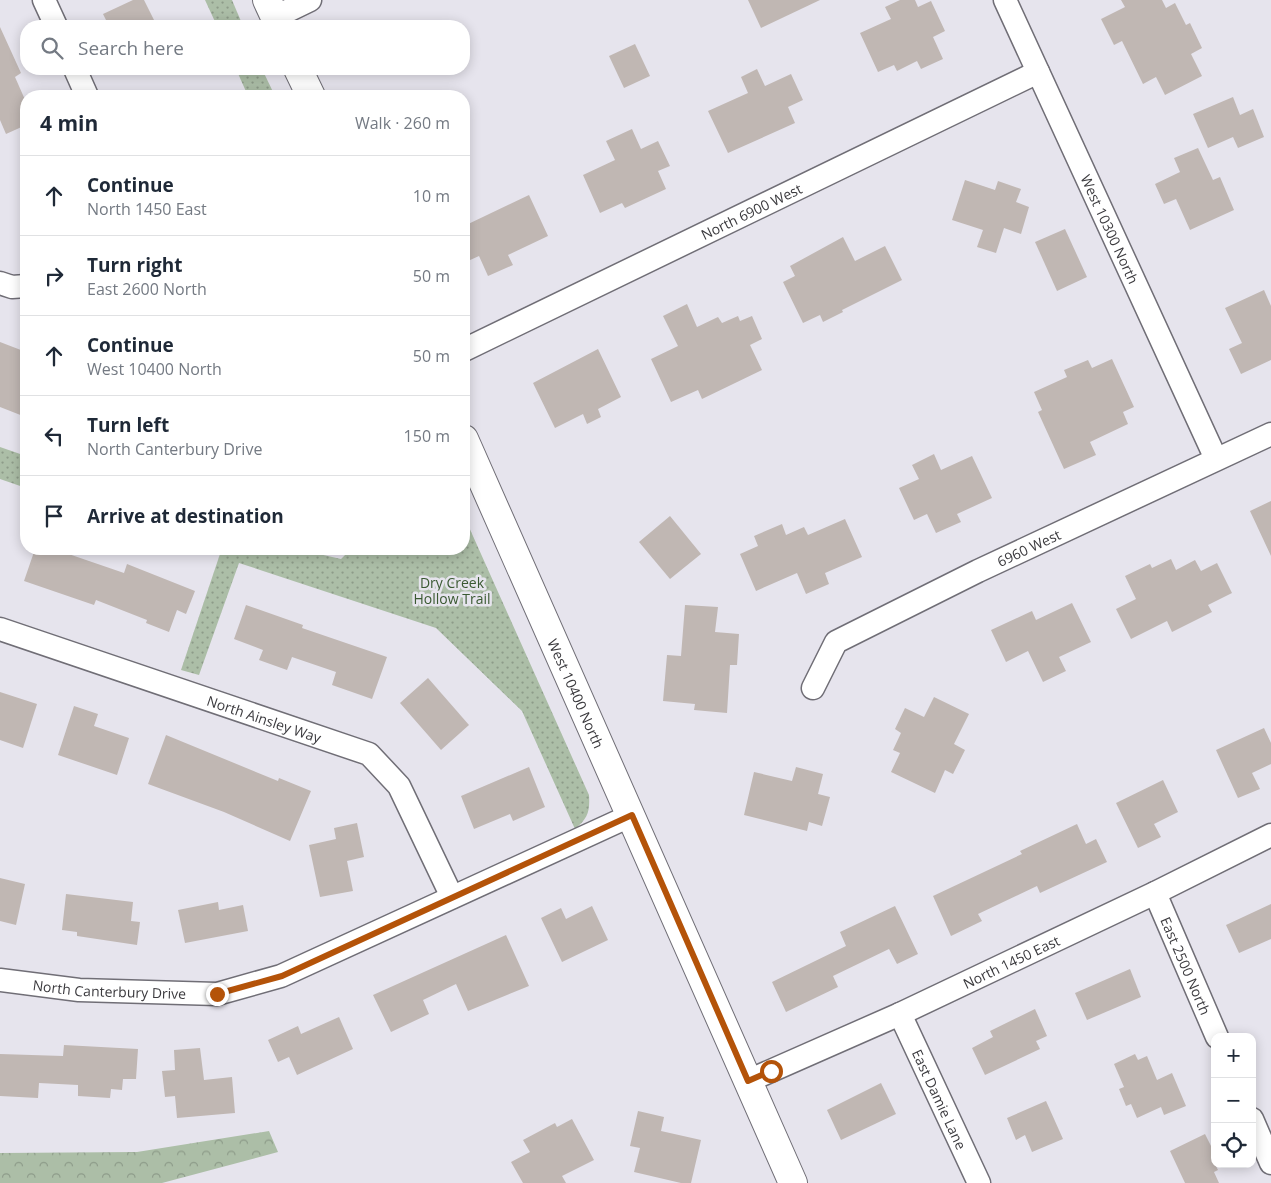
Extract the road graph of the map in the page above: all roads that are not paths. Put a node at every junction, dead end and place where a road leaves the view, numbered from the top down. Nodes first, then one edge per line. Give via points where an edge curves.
1 (44, 0) edge
2 (310, 0) edge
3 (1005, 0) edge
4 (274, 14) edge
5 (53, 20) edge
6 (1038, 72) junction
7 (78, 75) edge
8 (301, 75) edge
9 (84, 90) edge
10 (308, 90) edge
11 (0, 283) edge
12 (20, 286) edge
13 (470, 347) edge
14 (1271, 434) edge
15 (470, 452) edge
16 (1216, 459) junction
17 (0, 629) edge
18 (813, 688) dead end
19 (632, 815) junction
20 (1271, 835) edge
21 (1155, 893) junction
22 (452, 897) junction
23 (0, 980) edge
24 (900, 1014) junction
25 (1215, 1033) edge
26 (748, 1081) junction
27 (1254, 1123) edge
28 (1271, 1163) edge
29 (794, 1183) edge
30 (979, 1183) edge

1 - 5 street
2 - 4 street
3 - 6 street, West 10300 North
6 - 13 street, North 6900 West
6 - 16 street, West 10300 North
7 - 9 street
8 - 10 street
11 - 12 street
14 - 16 street, 6960 West
15 - 19 street, West 10400 North
16 - 18 street, 6960 West via 836,642
17 - 22 street, North Ainsley Way via 369,754 399,786
19 - 22 street, North Canterbury Drive
19 - 26 street, West 10400 North
20 - 21 street, North 1450 East
21 - 24 street, North 1450 East
21 - 25 street, East 2500 North
22 - 23 street, North Canterbury Drive via 282,976 217,994 79,990
24 - 26 street, North 1450 East
24 - 30 street, East Damie Lane
26 - 29 street, West 10400 North
27 - 28 street

